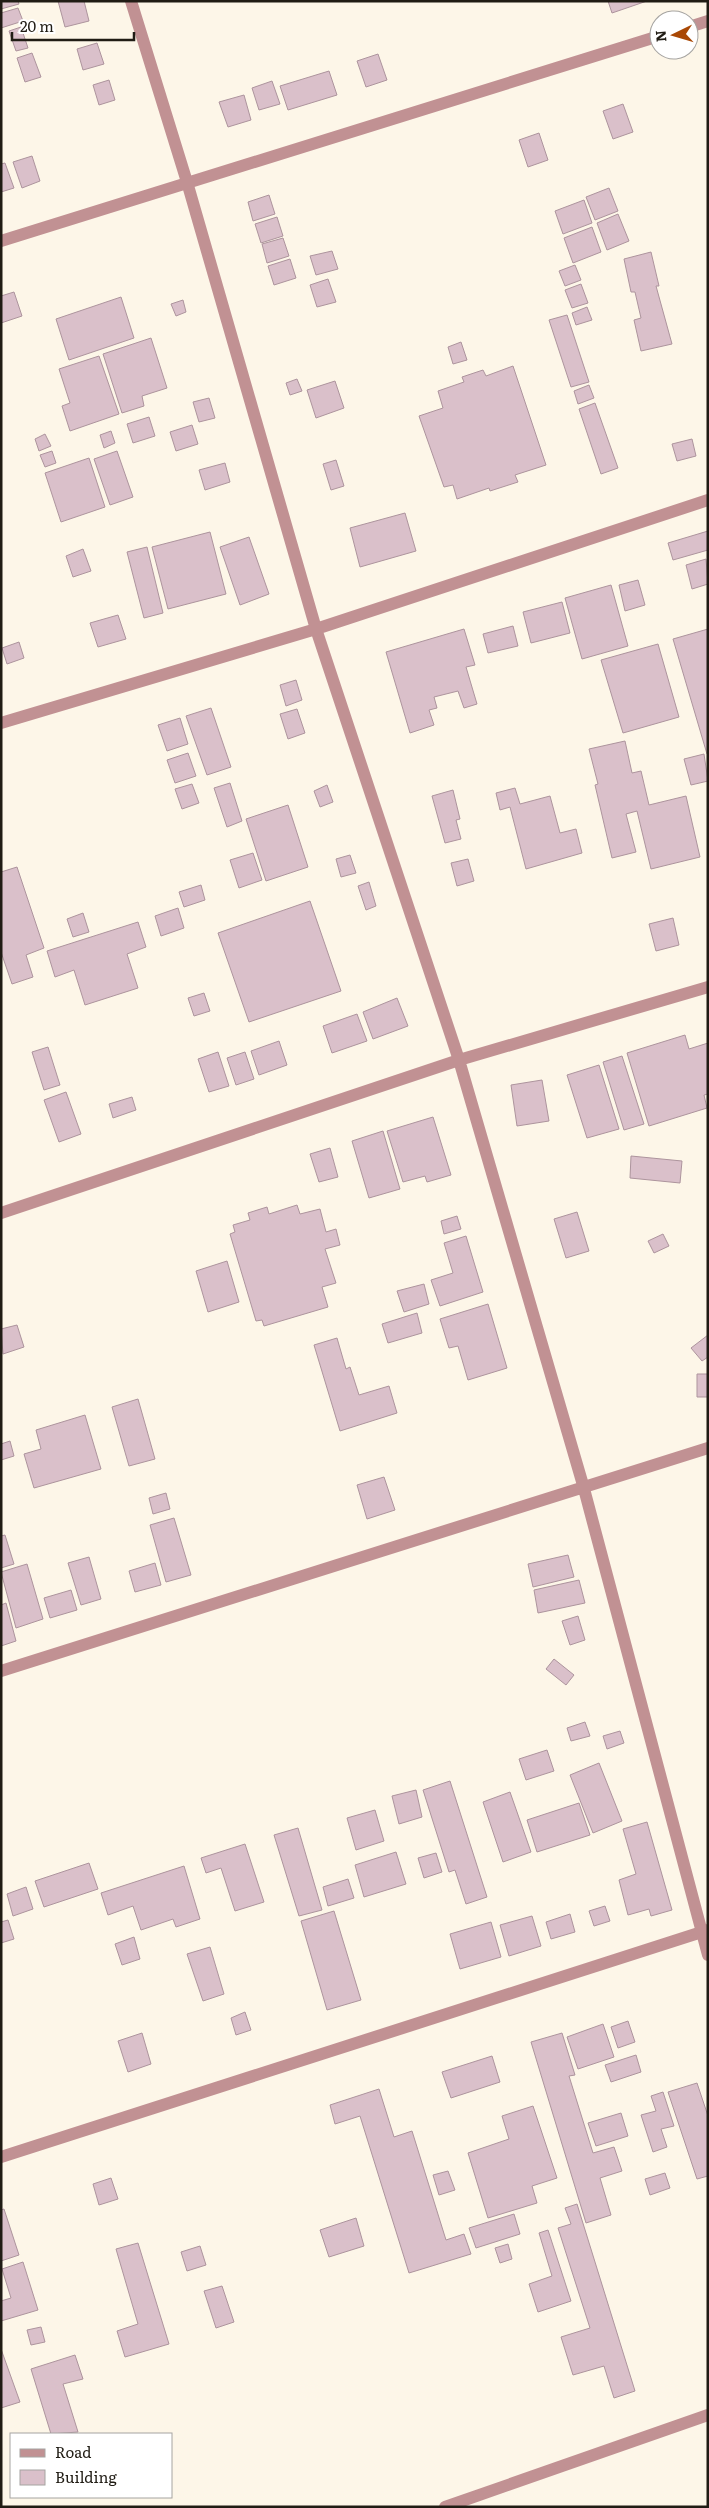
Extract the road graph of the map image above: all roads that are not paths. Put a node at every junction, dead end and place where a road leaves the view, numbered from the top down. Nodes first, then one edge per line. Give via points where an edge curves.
1 (131, 1) edge
2 (649, 39) edge
3 (187, 182) junction
4 (1, 241) edge
5 (708, 500) edge
6 (316, 629) junction
7 (1, 723) edge
8 (708, 987) edge
9 (459, 1060) junction
10 (1, 1214) edge
11 (708, 1448) edge
12 (583, 1485) junction
13 (1, 1671) edge
14 (704, 1931) edge
15 (708, 1955) edge
16 (1, 2157) edge
17 (708, 2415) edge
18 (445, 2507) edge

1 - 3 street
2 - 3 street
3 - 4 street
3 - 6 street
5 - 6 street
6 - 7 street
6 - 9 street
8 - 9 street
9 - 10 street
9 - 12 street
11 - 12 street
12 - 13 street
12 - 14 street
14 - 15 street
14 - 16 street
17 - 18 street

